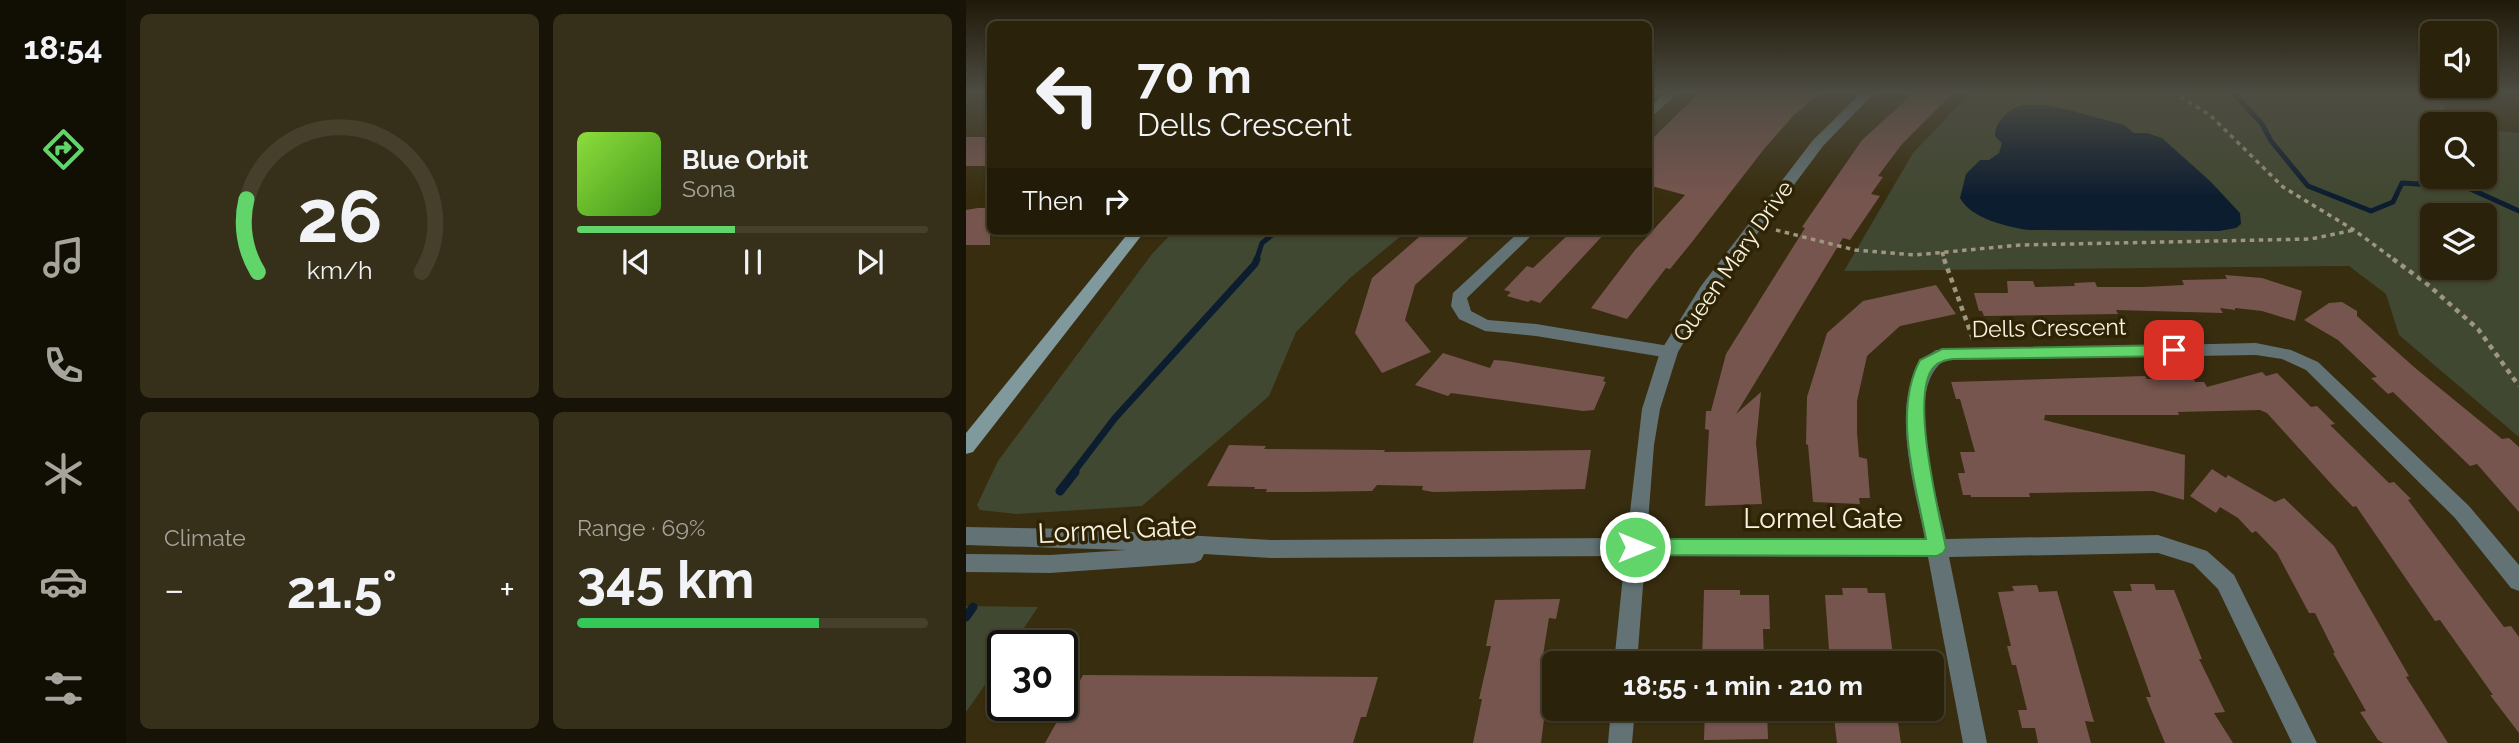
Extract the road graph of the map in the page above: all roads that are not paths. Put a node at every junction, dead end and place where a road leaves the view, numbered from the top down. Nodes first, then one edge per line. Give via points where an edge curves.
1 (1833, 127) edge
2 (1135, 235) edge
3 (1525, 235) edge
4 (1669, 352) junction
5 (966, 447) edge
6 (966, 536) edge
7 (1635, 547) junction
8 (1937, 548) junction
9 (1271, 549) junction
10 (966, 564) edge
11 (2519, 581) edge
12 (1627, 651) edge
13 (1622, 721) edge
14 (1620, 743) edge
15 (1975, 743) edge
16 (2305, 743) edge

1 - 4 street, Queen Mary Drive via 1707,290
2 - 5 main road
3 - 4 street via 1459,297 1465,315 1485,325
4 - 7 street, Queen Mary Drive via 1647,427
6 - 9 street, Lormel Gate
7 - 8 street, Lormel Gate
7 - 9 street, Lormel Gate
7 - 12 street, Queen Mary Drive
8 - 11 street, Dells Crescent via 1916,439 1917,388 1921,372 1933,358 2256,349 2298,357 2312,366 2462,512
8 - 15 street
8 - 16 street, Lormel Gate via 2158,544 2200,557 2227,582
9 - 10 street, Lormel Gate via 1050,564
13 - 14 street

